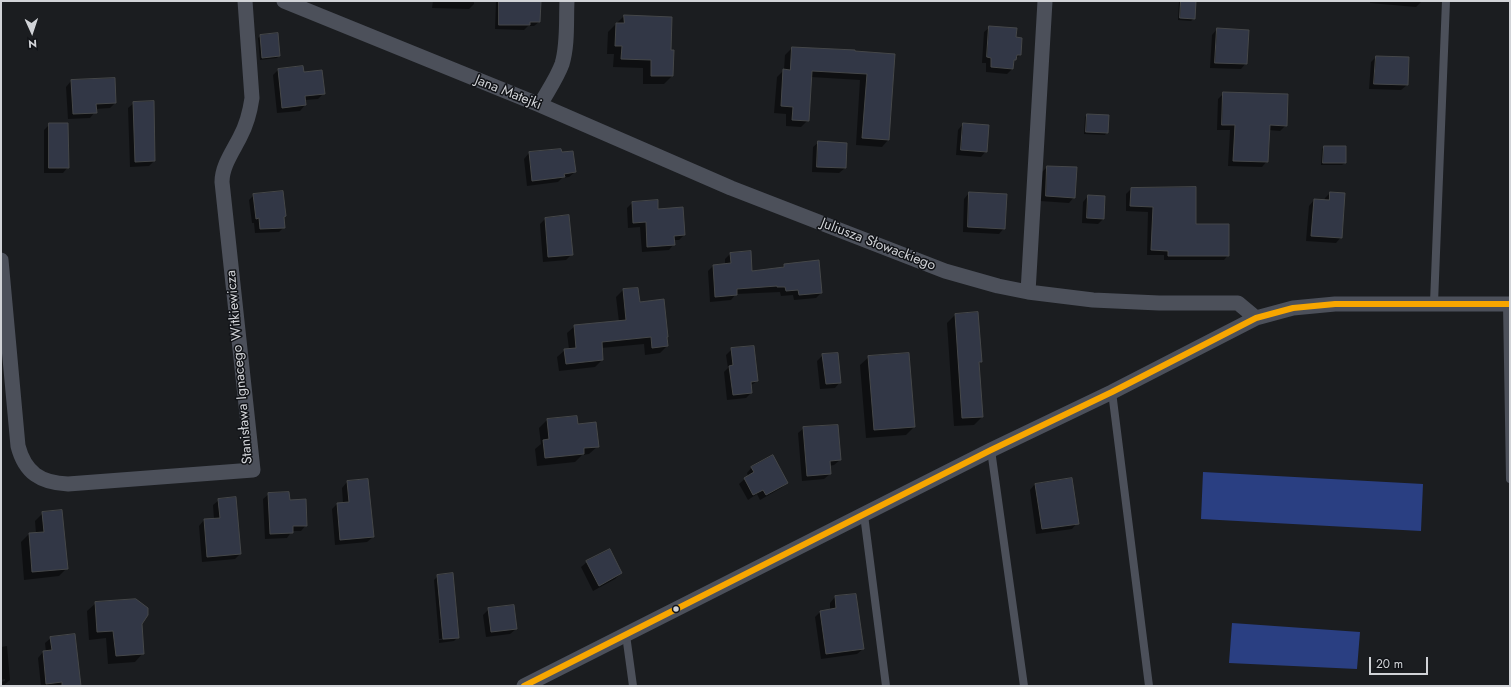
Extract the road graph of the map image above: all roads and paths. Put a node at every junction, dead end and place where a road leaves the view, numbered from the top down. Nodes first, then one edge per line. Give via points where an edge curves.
1 (245, 1) edge
2 (284, 1) edge
3 (567, 1) edge
4 (1046, 1) edge
5 (1446, 1) edge
6 (540, 105) junction
7 (732, 188) joint
8 (1, 260) edge
9 (1028, 292) junction
10 (1434, 303) junction
11 (1509, 304) edge
12 (1256, 318) junction
13 (1112, 392) junction
14 (991, 450) junction
15 (1510, 479) edge
16 (864, 515) junction
17 (626, 635) junction
18 (524, 686) edge
19 (633, 686) edge
20 (886, 686) edge
21 (1024, 686) edge
22 (1149, 686) edge

1 - 8 street, Stanisława Ignacego Witkiewicza via 251,110 222,178 253,470 68,484 47,481 34,474 21,456 18,446
2 - 6 street, Jana Matejki
3 - 6 street via 564,57
4 - 9 street
5 - 10 lane
6 - 7 street, Jana Matejki
7 - 9 street, Juliusza Słowackiego via 945,271
9 - 12 street, Juliusza Słowackiego via 1093,300 1238,303
10 - 11 street
10 - 12 street via 1336,304 1292,308
11 - 15 lane
12 - 13 street
13 - 14 street
13 - 22 lane
14 - 16 street
14 - 21 lane
16 - 17 street
16 - 20 lane
17 - 18 street
17 - 19 lane

